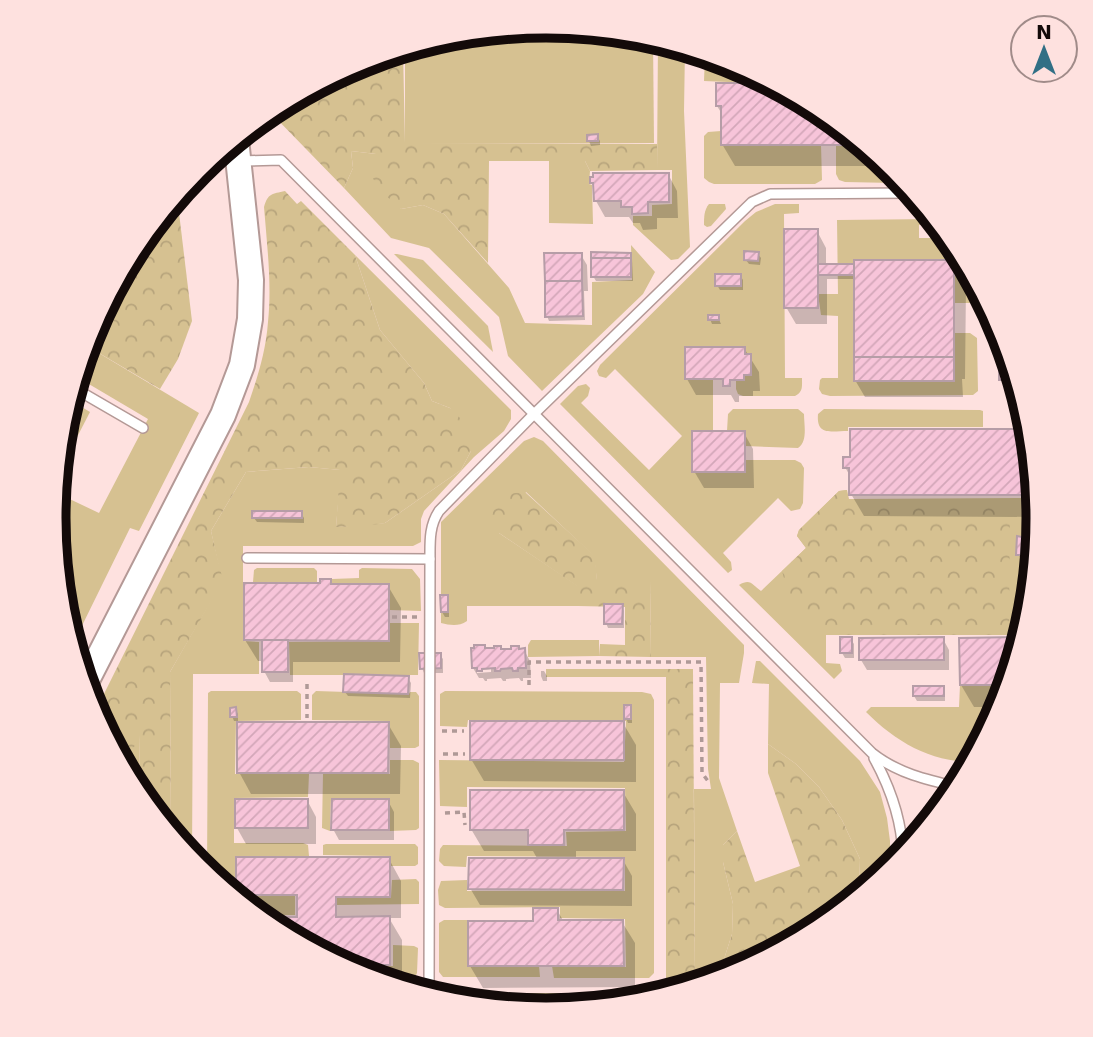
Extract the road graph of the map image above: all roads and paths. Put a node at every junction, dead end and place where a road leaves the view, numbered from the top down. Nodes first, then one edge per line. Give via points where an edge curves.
1 (239, 150) edge
2 (238, 151) edge
3 (899, 193) edge
4 (83, 393) edge
5 (533, 415) junction
6 (143, 428) dead end
7 (247, 558) dead end
8 (430, 559) junction
9 (392, 617) dead end
10 (430, 617) junction
11 (91, 671) edge
12 (307, 684) dead end
13 (529, 685) dead end
14 (307, 718) dead end
15 (430, 731) junction
16 (464, 731) dead end
17 (872, 753) junction
18 (429, 754) junction
19 (465, 754) dead end
20 (708, 781) dead end
21 (946, 785) edge
22 (429, 813) junction
23 (465, 825) dead end
24 (903, 839) edge
25 (429, 984) edge

1 - 5 lane via 281,160
2 - 11 street via 251,280 242,365 223,415
3 - 5 lane via 770,194 760,198
4 - 6 lane
5 - 8 lane via 439,511 431,526
5 - 17 lane
7 - 8 lane
8 - 10 lane
9 - 10 path
10 - 15 lane
12 - 14 path
13 - 20 path via 528,662 701,662 702,773
15 - 16 path
15 - 18 lane
17 - 21 lane via 898,770
17 - 24 lane via 891,790
18 - 19 path
18 - 22 lane
22 - 23 path via 464,812
22 - 25 lane

